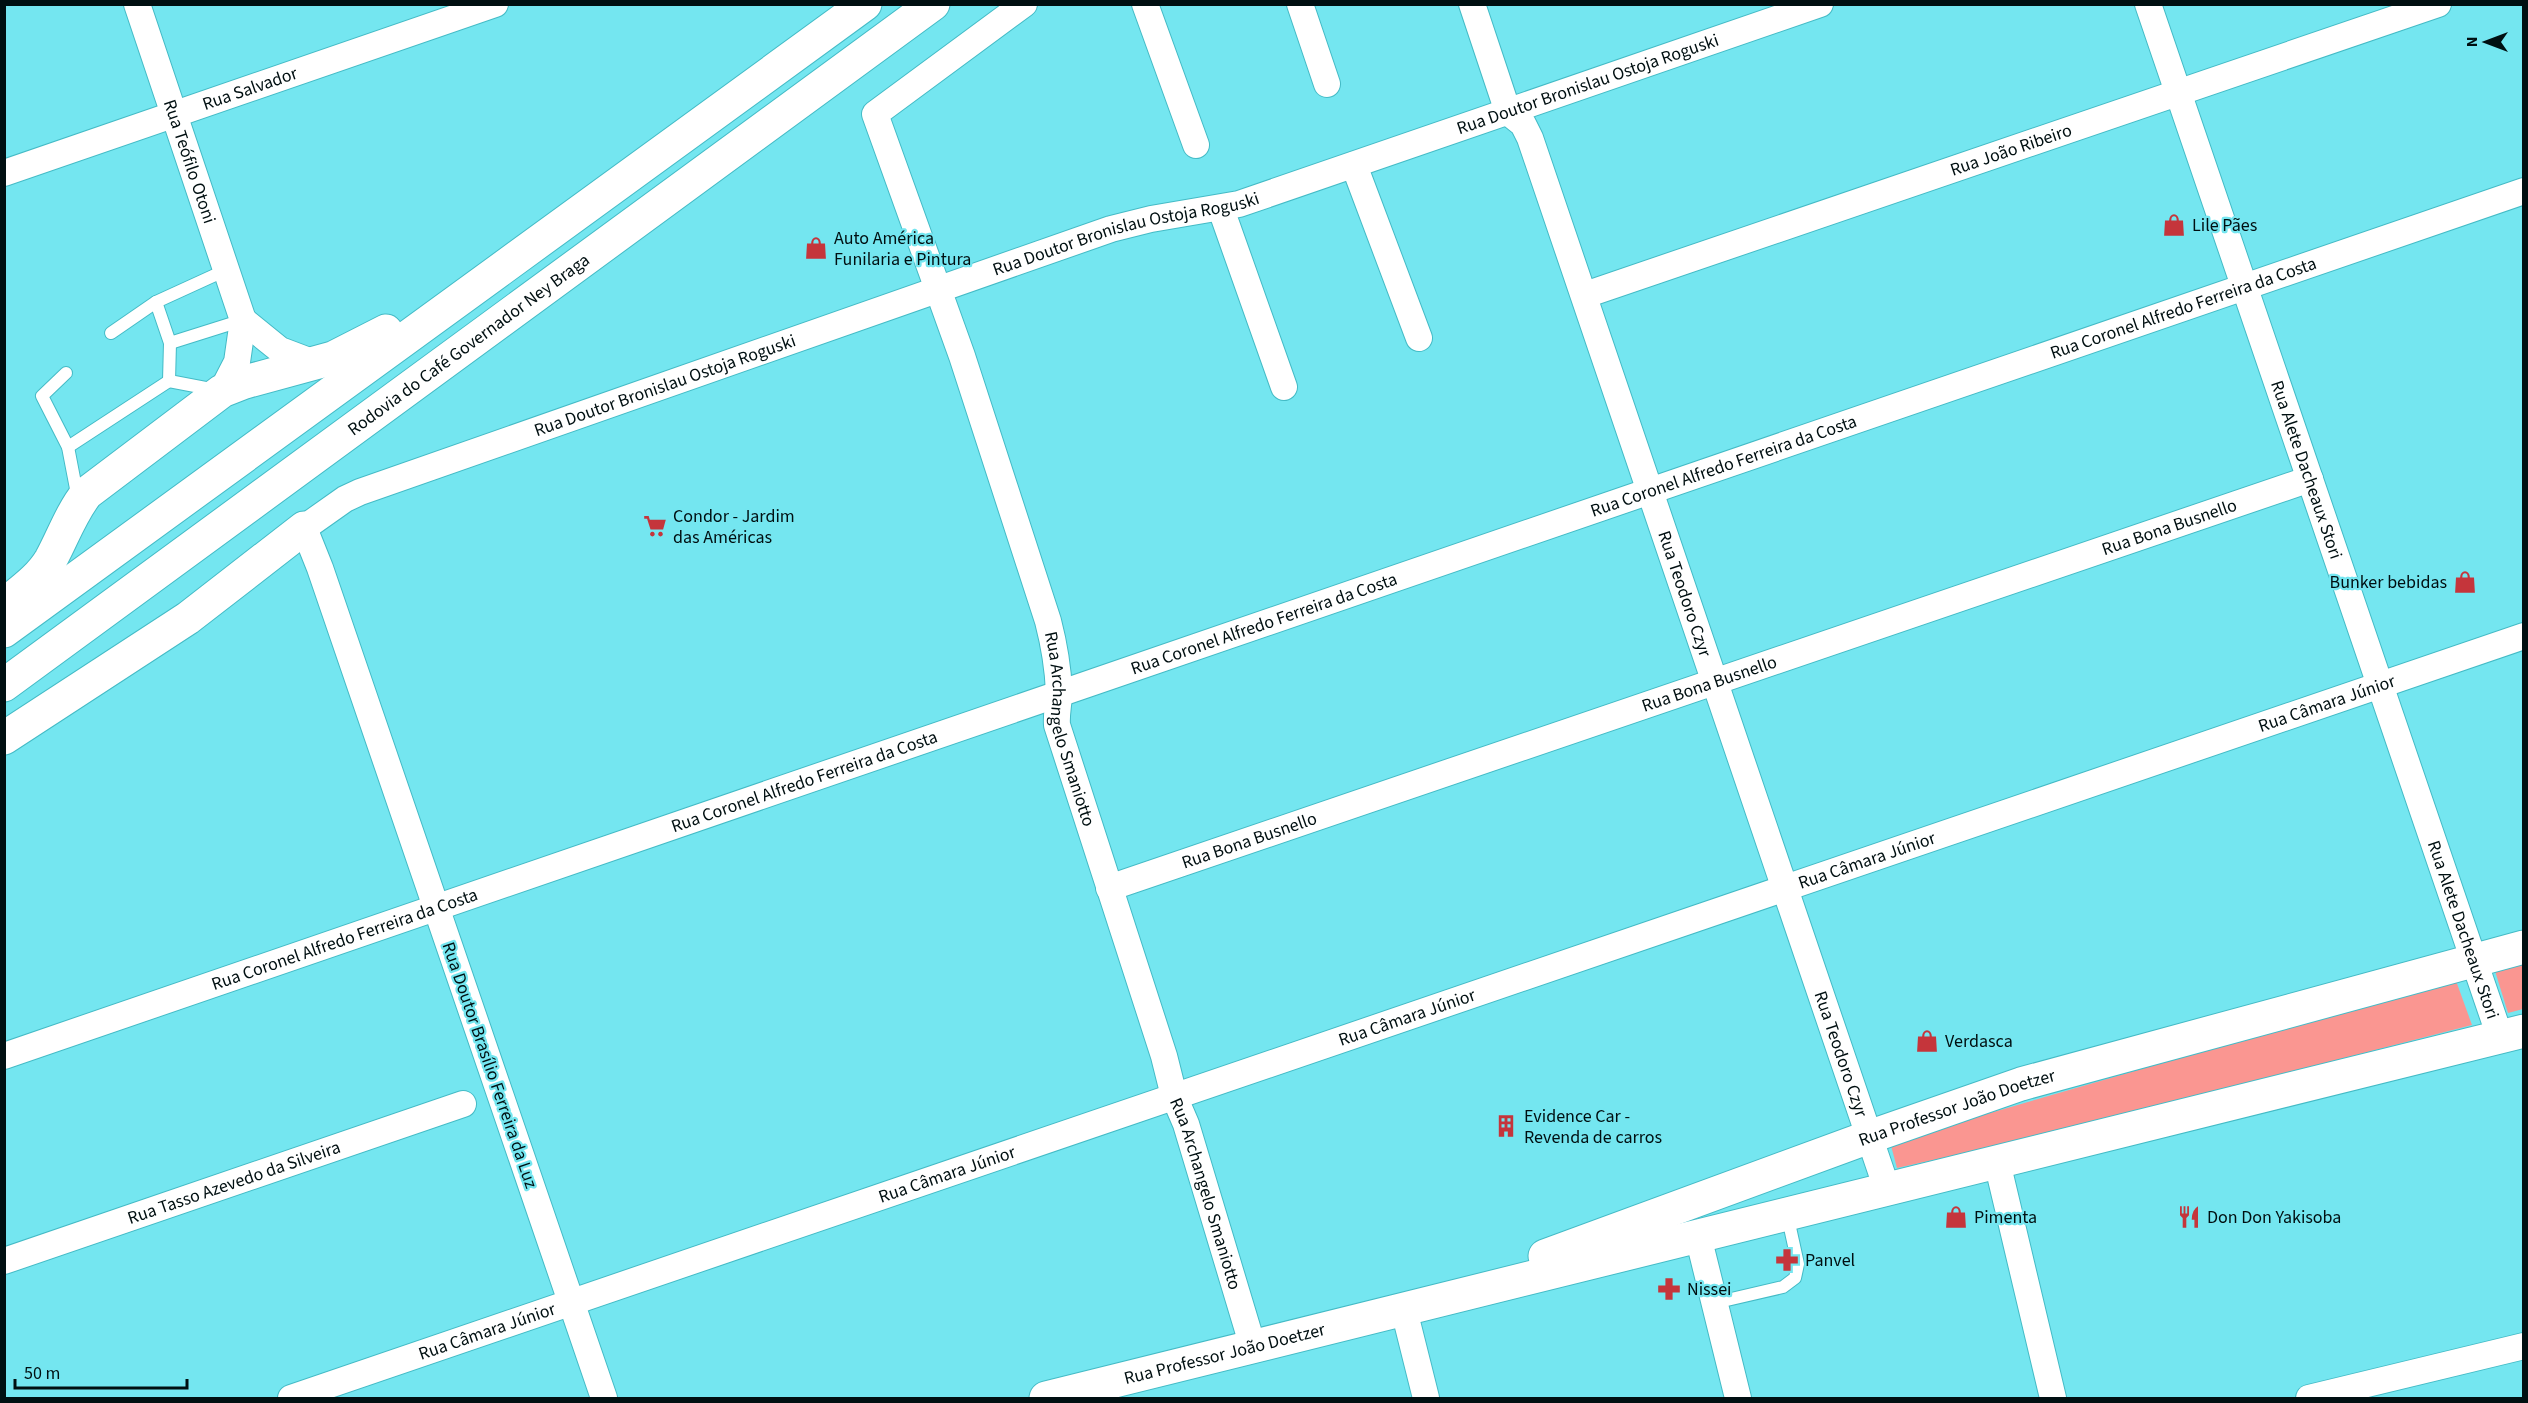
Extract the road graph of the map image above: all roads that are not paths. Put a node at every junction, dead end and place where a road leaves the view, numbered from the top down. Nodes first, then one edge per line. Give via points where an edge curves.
1 (137, 4) edge
2 (865, 4) edge
3 (933, 4) edge
4 (1024, 4) edge
5 (1144, 4) edge
6 (1300, 4) edge
7 (1472, 4) edge
8 (1820, 4) edge
9 (2148, 4) edge
10 (2438, 4) edge
11 (485, 6) edge
12 (1327, 84) dead end
13 (2179, 94) junction
14 (1508, 112) junction
15 (174, 115) junction
16 (1196, 145) dead end
17 (1354, 165) junction
18 (4, 173) edge
19 (2523, 191) edge
20 (1221, 209) junction
21 (226, 270) junction
22 (496, 271) junction
23 (2245, 287) junction
24 (937, 290) junction
25 (1585, 295) junction
26 (156, 302) junction
27 (243, 320) junction
28 (111, 333) dead end
29 (1419, 338) dead end
30 (170, 343) junction
31 (317, 364) junction
32 (66, 373) dead end
33 (169, 381) junction
34 (1284, 387) dead end
35 (222, 391) junction
36 (68, 447) junction
37 (2310, 479) junction
38 (1650, 491) junction
39 (79, 504) junction
40 (304, 528) junction
41 (4, 605) edge
42 (4, 632) edge
43 (2523, 636) edge
44 (1715, 682) junction
45 (4, 685) edge
46 (2380, 685) junction
47 (1059, 694) junction
48 (4, 738) edge
49 (1109, 888) junction
50 (1785, 888) junction
51 (436, 908) junction
52 (2523, 947) edge
53 (2474, 961) junction
54 (2512, 1034) edge
55 (4, 1056) edge
56 (1174, 1096) junction
57 (463, 1104) dead end
58 (1869, 1137) junction
59 (1997, 1162) junction
60 (1887, 1190) junction
61 (1787, 1214) junction
62 (1698, 1236) junction
63 (4, 1260) edge
64 (571, 1303) junction
65 (1714, 1304) junction
66 (1404, 1310) junction
67 (2523, 1346) edge
68 (1253, 1347) junction
69 (291, 1398) edge
70 (604, 1398) edge
71 (1046, 1398) edge
72 (1426, 1398) edge
73 (1738, 1398) edge
74 (2053, 1398) edge
75 (2309, 1398) edge

1 - 15 street, Rua Teófilo Otoni
2 - 22 main road
3 - 45 main road, Rodovia do Café Governador Ney Braga
4 - 24 street, Rua Archangelo Smaniotto via 875,114
5 - 16 street
6 - 12 street
7 - 14 street, Rua Teodoro Czyr
8 - 14 street, Rua Doutor Bronislau Ostoja Roguski
9 - 13 street, Rua Alete Dacheaux Stori
10 - 13 street, Rua João Ribeiro
11 - 15 street, Rua Salvador
13 - 23 street, Rua Alete Dacheaux Stori
13 - 25 street, Rua João Ribeiro
14 - 17 street, Rua Doutor Bronislau Ostoja Roguski
14 - 25 street, Rua Teodoro Czyr via 1523,124 1530,138
15 - 18 street, Rua Salvador
15 - 21 street, Rua Teófilo Otoni
17 - 20 street, Rua Doutor Bronislau Ostoja Roguski
17 - 29 street
19 - 23 street, Rua Coronel Alfredo Ferreira da Costa
20 - 24 street, Rua Doutor Bronislau Ostoja Roguski via 1131,223
20 - 34 street
21 - 26 lane
21 - 27 street, Rua Teófilo Otoni
22 - 31 main road
22 - 42 main road
23 - 37 street, Rua Alete Dacheaux Stori
23 - 38 street, Rua Coronel Alfredo Ferreira da Costa
24 - 40 street, Rua Doutor Bronislau Ostoja Roguski via 360,492
24 - 47 street, Rua Archangelo Smaniotto via 1048,621
25 - 38 street, Rua Teodoro Czyr
26 - 28 lane
26 - 30 lane
27 - 30 lane
27 - 31 street via 279,350
27 - 35 street, Rua Teófilo Otoni via 237,362
30 - 33 lane
31 - 35 main road
32 - 36 lane via 42,396
33 - 35 lane
33 - 36 lane
35 - 39 main road via 96,485
36 - 39 lane
37 - 44 street, Rua Bona Busnello
37 - 46 street, Rua Alete Dacheaux Stori
38 - 44 street, Rua Teodoro Czyr
38 - 47 street, Rua Coronel Alfredo Ferreira da Costa
39 - 41 main road via 50,561
40 - 48 main road via 188,618
40 - 51 street, Rua Doutor Brasílio Ferreira da Luz
43 - 46 street, Rua Câmara Júnior
44 - 49 street, Rua Bona Busnello
44 - 50 street, Rua Teodoro Czyr
46 - 50 street, Rua Câmara Júnior
46 - 53 street, Rua Alete Dacheaux Stori
47 - 49 street, Rua Archangelo Smaniotto via 1057,725
47 - 51 street, Rua Coronel Alfredo Ferreira da Costa
49 - 56 street, Rua Archangelo Smaniotto
50 - 56 street, Rua Câmara Júnior
50 - 58 street, Rua Teodoro Czyr
51 - 55 street, Rua Coronel Alfredo Ferreira da Costa
51 - 64 street, Rua Doutor Brasílio Ferreira da Luz
52 - 53 main road, Rua Professor João Doetzer
53 - 54 street, Rua Alete Dacheaux Stori
53 - 58 main road, Rua Professor João Doetzer via 2073,1068
54 - 59 main road, Rua Professor João Doetzer
56 - 64 street, Rua Câmara Júnior
56 - 68 street, Rua Archangelo Smaniotto via 1186,1124
57 - 63 street, Rua Tasso Azevedo da Silveira
58 - 60 street, Rua Teodoro Czyr
58 - 66 main road, Rua Professor João Doetzer
59 - 60 main road, Rua Professor João Doetzer
59 - 74 street
60 - 61 main road, Rua Professor João Doetzer
61 - 62 main road, Rua Professor João Doetzer
61 - 65 lane via 1797,1263 1795,1278 1783,1287
62 - 65 street
62 - 66 main road, Rua Professor João Doetzer
64 - 69 street, Rua Câmara Júnior
64 - 70 street, Rua Doutor Brasílio Ferreira da Luz
65 - 73 street
66 - 68 main road, Rua Professor João Doetzer
66 - 72 street
67 - 75 street
68 - 71 main road, Rua Professor João Doetzer

